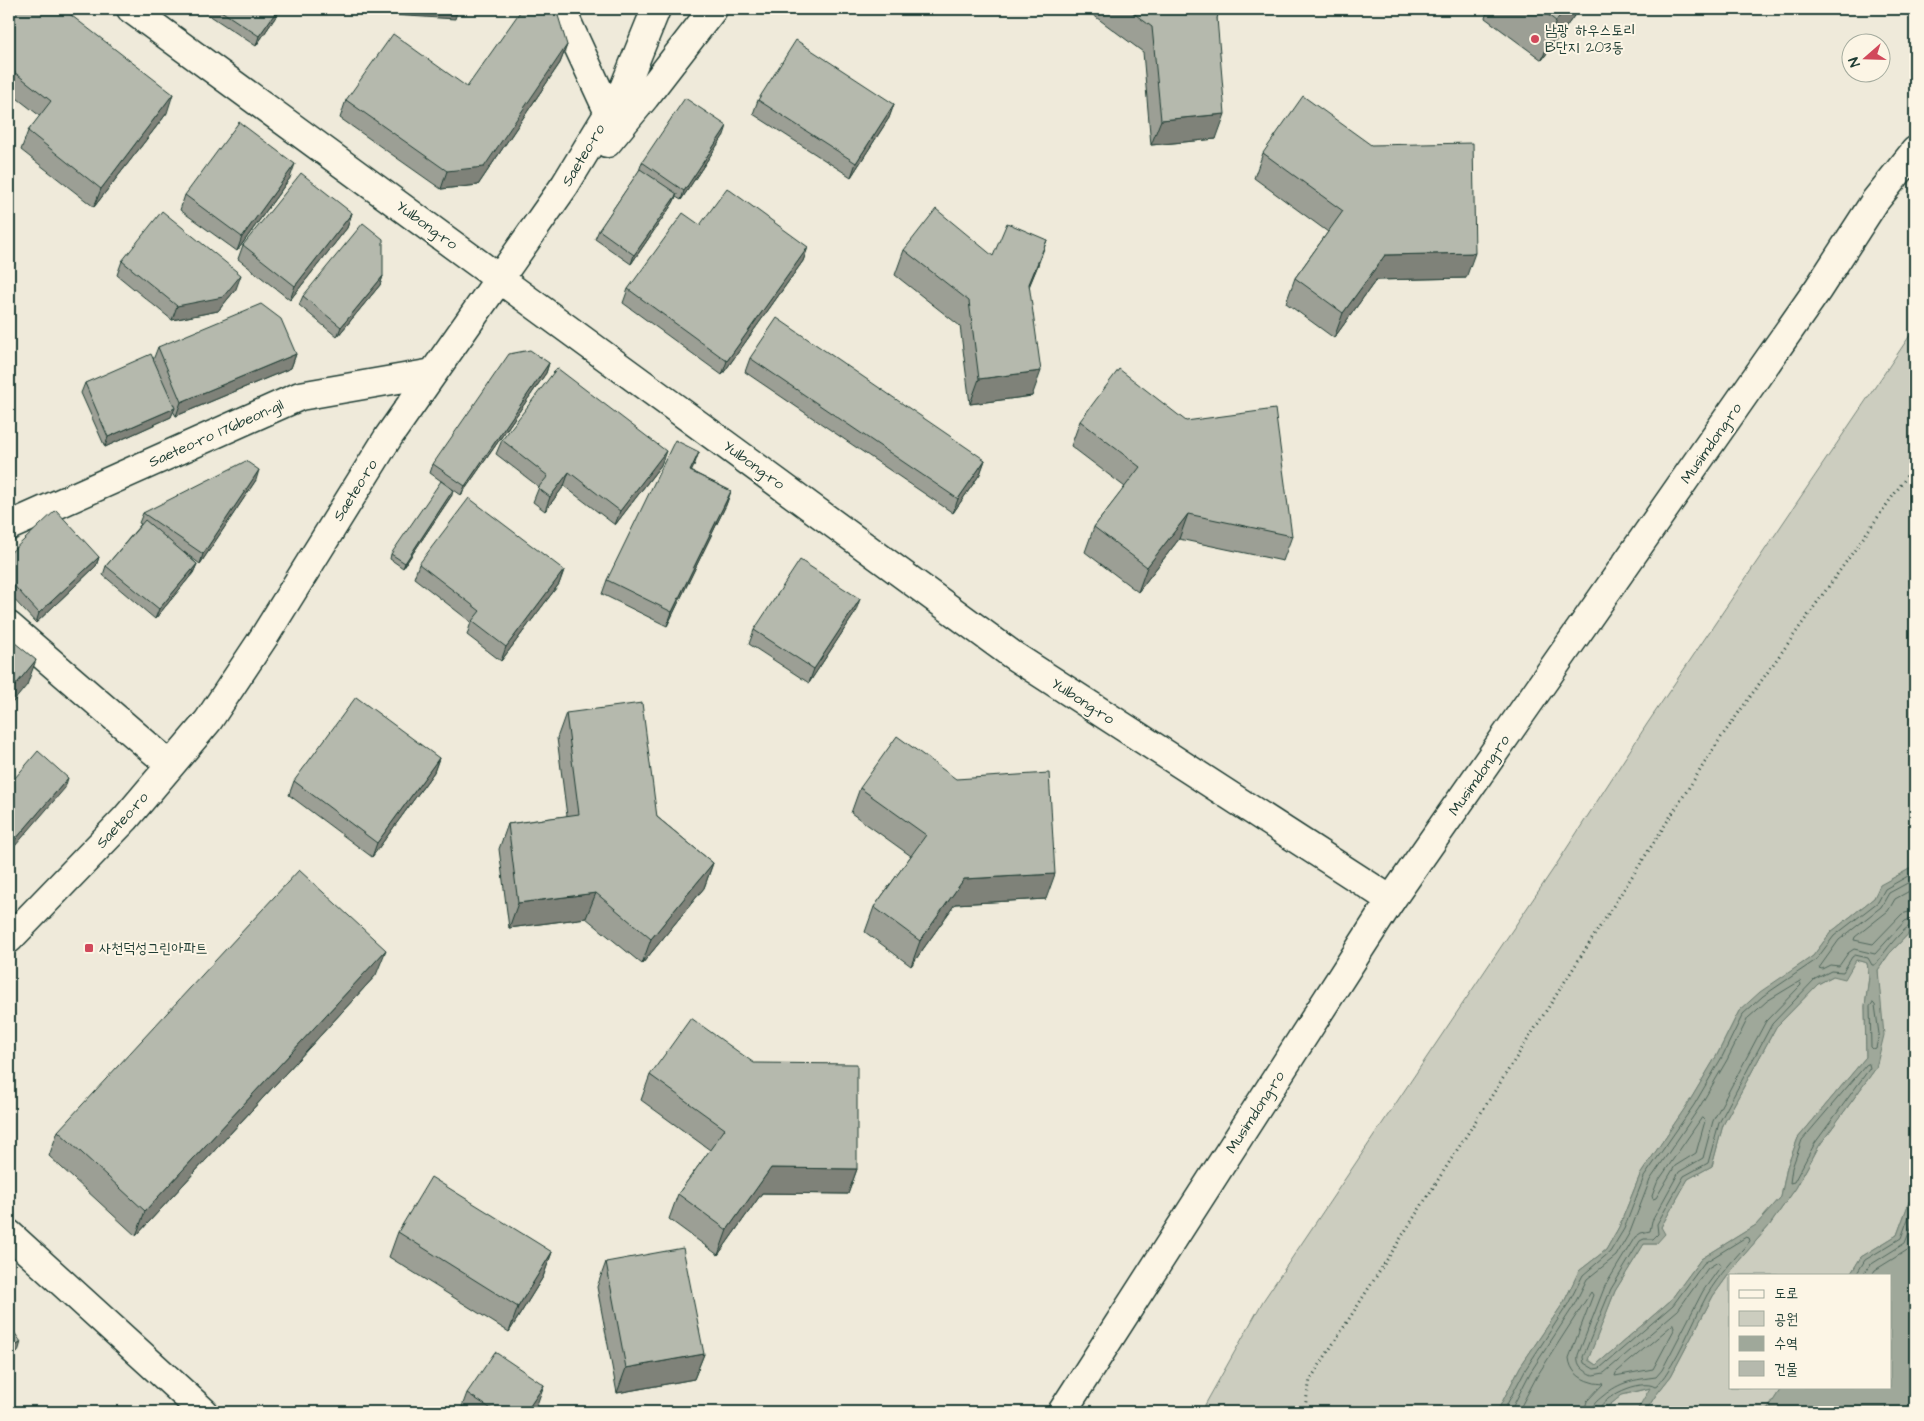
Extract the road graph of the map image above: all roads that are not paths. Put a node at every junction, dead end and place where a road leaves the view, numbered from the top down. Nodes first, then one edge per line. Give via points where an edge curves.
1 (131, 9) edge
2 (561, 9) edge
3 (656, 9) edge
4 (712, 9) edge
5 (608, 113) junction
6 (1915, 150) edge
7 (537, 226) junction
8 (500, 278) junction
9 (433, 373) junction
10 (9, 526) edge
11 (9, 626) edge
12 (170, 765) junction
13 (1391, 900) junction
14 (9, 939) edge
15 (9, 1234) edge
16 (204, 1412) edge
17 (1062, 1412) edge

1 - 8 street, Yulbong-ro
2 - 5 street
3 - 5 street, Saeteo-ro via 624,88
4 - 7 street via 645,97
5 - 7 street, Saeteo-ro
6 - 13 street, Musimdong-ro via 1875,201 1818,289
7 - 8 street, Saeteo-ro
8 - 9 street, Saeteo-ro
8 - 13 street, Yulbong-ro via 1014,656
9 - 10 street, Saeteo-ro 176beon-gil via 300,396
9 - 12 street, Saeteo-ro via 389,436 208,721
11 - 12 street
12 - 14 street, Saeteo-ro via 126,818
13 - 17 street, Musimdong-ro
15 - 16 street

